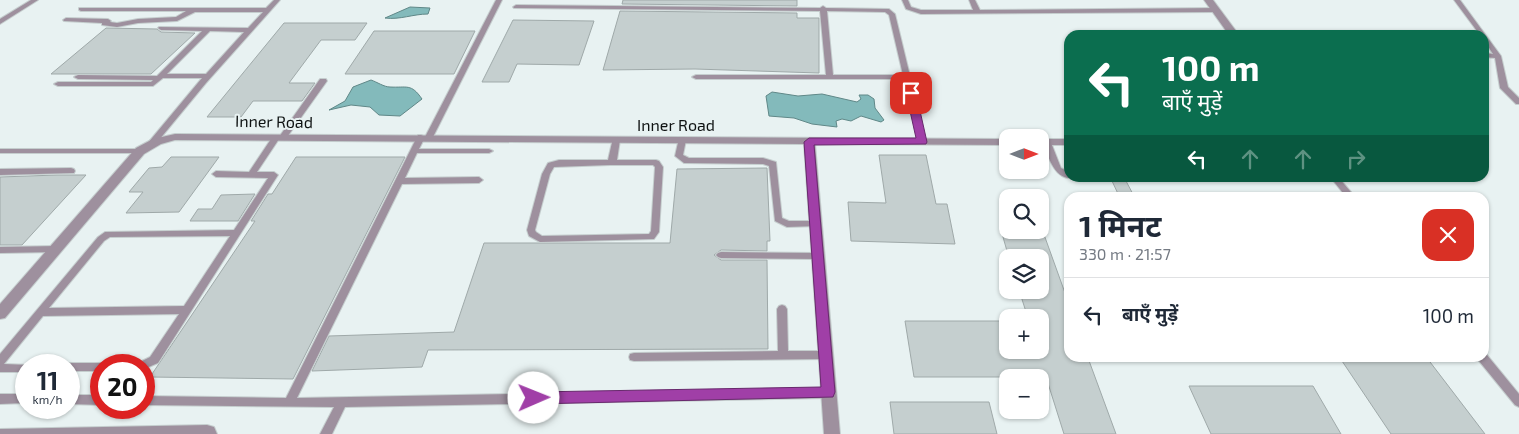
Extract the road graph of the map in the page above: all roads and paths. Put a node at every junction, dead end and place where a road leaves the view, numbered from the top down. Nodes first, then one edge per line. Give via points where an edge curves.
1 (34, 0) edge
2 (277, 0) edge
3 (498, 0) edge
4 (905, 0) edge
5 (972, 0) edge
6 (1208, 0) edge
7 (1457, 0) edge
8 (516, 6) dead end
9 (823, 8) junction
10 (81, 9) dead end
11 (122, 9) junction
12 (194, 10) junction
13 (268, 10) junction
14 (887, 10) joint
15 (1216, 10) junction
16 (977, 11) junction
17 (66, 20) dead end
18 (108, 21) junction
19 (0, 22) edge
20 (161, 28) dead end
21 (207, 30) junction
22 (250, 30) junction
23 (1230, 30) edge
24 (1479, 30) edge
25 (1489, 43) edge
26 (1489, 55) edge
27 (1498, 56) junction
28 (207, 76) junction
29 (830, 76) junction
30 (78, 77) dead end
31 (161, 77) junction
32 (907, 77) junction
33 (696, 78) dead end
34 (323, 81) dead end
35 (58, 84) dead end
36 (1519, 102) edge
37 (425, 137) junction
38 (279, 138) junction
39 (616, 140) junction
40 (682, 140) junction
41 (809, 142) junction
42 (922, 142) junction
43 (999, 142) edge
44 (1049, 142) edge
45 (1064, 142) edge
46 (145, 147) junction
47 (4, 151) edge
48 (414, 151) junction
49 (489, 151) dead end
50 (1049, 152) edge
51 (0, 158) edge
52 (612, 163) junction
53 (71, 171) dead end
54 (0, 172) edge
55 (1064, 173) edge
56 (216, 174) dead end
57 (252, 174) junction
58 (479, 180) dead end
59 (399, 181) junction
60 (1338, 182) edge
61 (1347, 192) edge
62 (815, 224) junction
63 (237, 233) junction
64 (56, 249) junction
65 (0, 250) edge
66 (721, 255) dead end
67 (817, 256) junction
68 (782, 309) dead end
69 (186, 310) junction
70 (40, 312) junction
71 (0, 314) edge
72 (783, 355) junction
73 (825, 355) junction
74 (634, 357) dead end
75 (155, 358) edge
76 (0, 361) edge
77 (1486, 362) edge
78 (0, 368) edge
79 (15, 368) edge
80 (828, 392) junction
81 (0, 399) edge
82 (15, 399) edge
83 (155, 401) edge
84 (290, 402) junction
85 (342, 402) junction
86 (1519, 402) edge
87 (135, 433) edge
88 (0, 434) edge
89 (211, 434) edge
90 (326, 434) edge
91 (832, 434) edge

1 - 19 lane
2 - 13 lane
3 - 37 lane
4 - 16 lane via 914,12
5 - 16 lane
6 - 15 street
7 - 24 lane
8 - 9 lane
9 - 14 lane
9 - 29 lane
10 - 11 lane
11 - 12 lane
11 - 18 lane
12 - 13 lane
12 - 18 lane via 177,19 104,24
13 - 22 lane
14 - 32 lane via 892,14
15 - 16 lane via 1079,7
15 - 23 street
17 - 18 lane
20 - 21 lane
21 - 22 lane
21 - 31 lane
22 - 28 lane
25 - 27 lane
26 - 27 lane
27 - 36 lane via 1504,88
28 - 31 lane
28 - 46 lane
29 - 32 lane
29 - 33 lane
30 - 31 lane
31 - 35 lane via 149,84
32 - 42 lane
34 - 38 lane
37 - 38 street, Inner Road
37 - 39 street, Inner Road
37 - 48 lane
38 - 46 street, Inner Road via 184,136 166,138
38 - 57 lane
39 - 40 street, Inner Road
39 - 52 lane
40 - 41 street, Inner Road
40 - 62 lane via 680,156 687,161 763,161 772,164 778,219 787,224
41 - 42 street, Inner Road
41 - 62 street
42 - 43 street, Inner Road
44 - 45 street
46 - 47 lane, Inner Road
46 - 64 street
47 - 51 lane
48 - 49 lane
48 - 59 lane
50 - 55 lane via 1058,169
52 - 52 lane via 559,163 551,166 546,174 532,234 540,239 651,237 655,232 659,167 653,162
53 - 54 lane
56 - 57 lane
57 - 63 lane via 274,175
58 - 59 lane
59 - 84 lane
60 - 61 lane
62 - 67 street
63 - 69 lane
63 - 70 lane via 108,234
64 - 65 lane
64 - 71 street
66 - 67 lane
67 - 73 street
68 - 72 lane
69 - 70 lane
69 - 75 lane
70 - 76 lane
72 - 73 lane
72 - 74 lane
73 - 80 street
77 - 86 lane
78 - 79 lane
80 - 85 lane
80 - 91 street
81 - 82 lane
83 - 84 lane
84 - 85 lane
85 - 90 lane
87 - 88 lane
87 - 89 lane via 210,430

